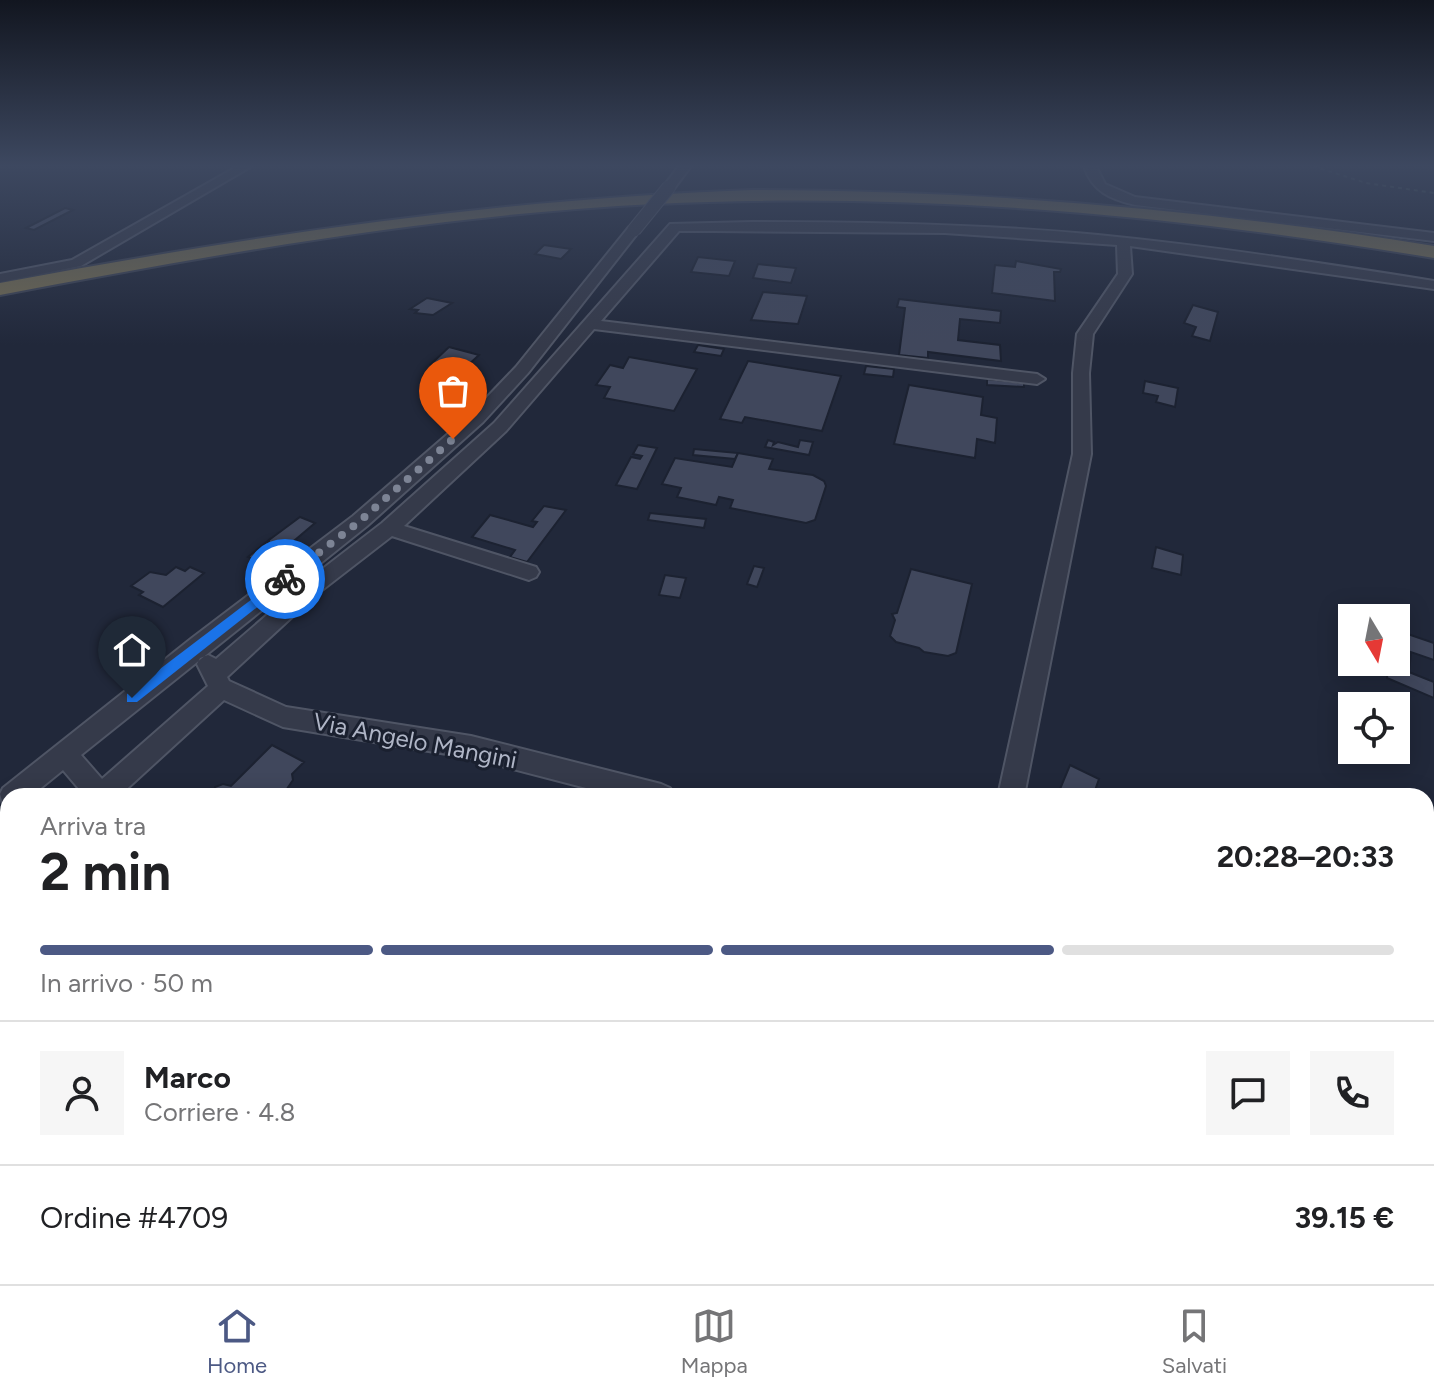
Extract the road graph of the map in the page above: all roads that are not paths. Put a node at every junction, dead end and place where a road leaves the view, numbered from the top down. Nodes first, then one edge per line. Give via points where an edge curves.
1 (141, 226) edge
2 (368, 226) edge
3 (467, 226) edge
4 (637, 226) edge
5 (1091, 226) edge
6 (1262, 226) edge
7 (1342, 226) edge
8 (1434, 237) edge
9 (1123, 242) junction
10 (1434, 252) edge
11 (1434, 266) edge
12 (0, 278) edge
13 (1434, 285) edge
14 (0, 289) edge
15 (0, 296) edge
16 (593, 324) junction
17 (1037, 379) dead end
18 (389, 528) junction
19 (529, 572) dead end
20 (200, 644) junction
21 (217, 682) junction
22 (64, 753) junction
23 (22, 788) edge
24 (94, 788) edge
25 (109, 788) edge
26 (630, 788) edge
27 (1013, 788) edge

1 - 12 street via 76,263
2 - 14 highway
3 - 15 highway via 332,240
4 - 20 street, bridge via 477,418 360,521
5 - 11 highway
6 - 10 highway
7 - 8 street
9 - 13 street
9 - 16 street via 906,228 675,227
9 - 27 street via 1125,274 1085,334 1082,454
16 - 17 street
16 - 18 street via 500,427
18 - 19 street
18 - 21 street via 310,589
20 - 21 street
20 - 22 street
21 - 25 street
21 - 26 street, Via Angelo Mangini via 283,717 471,747
22 - 23 street
22 - 24 street

